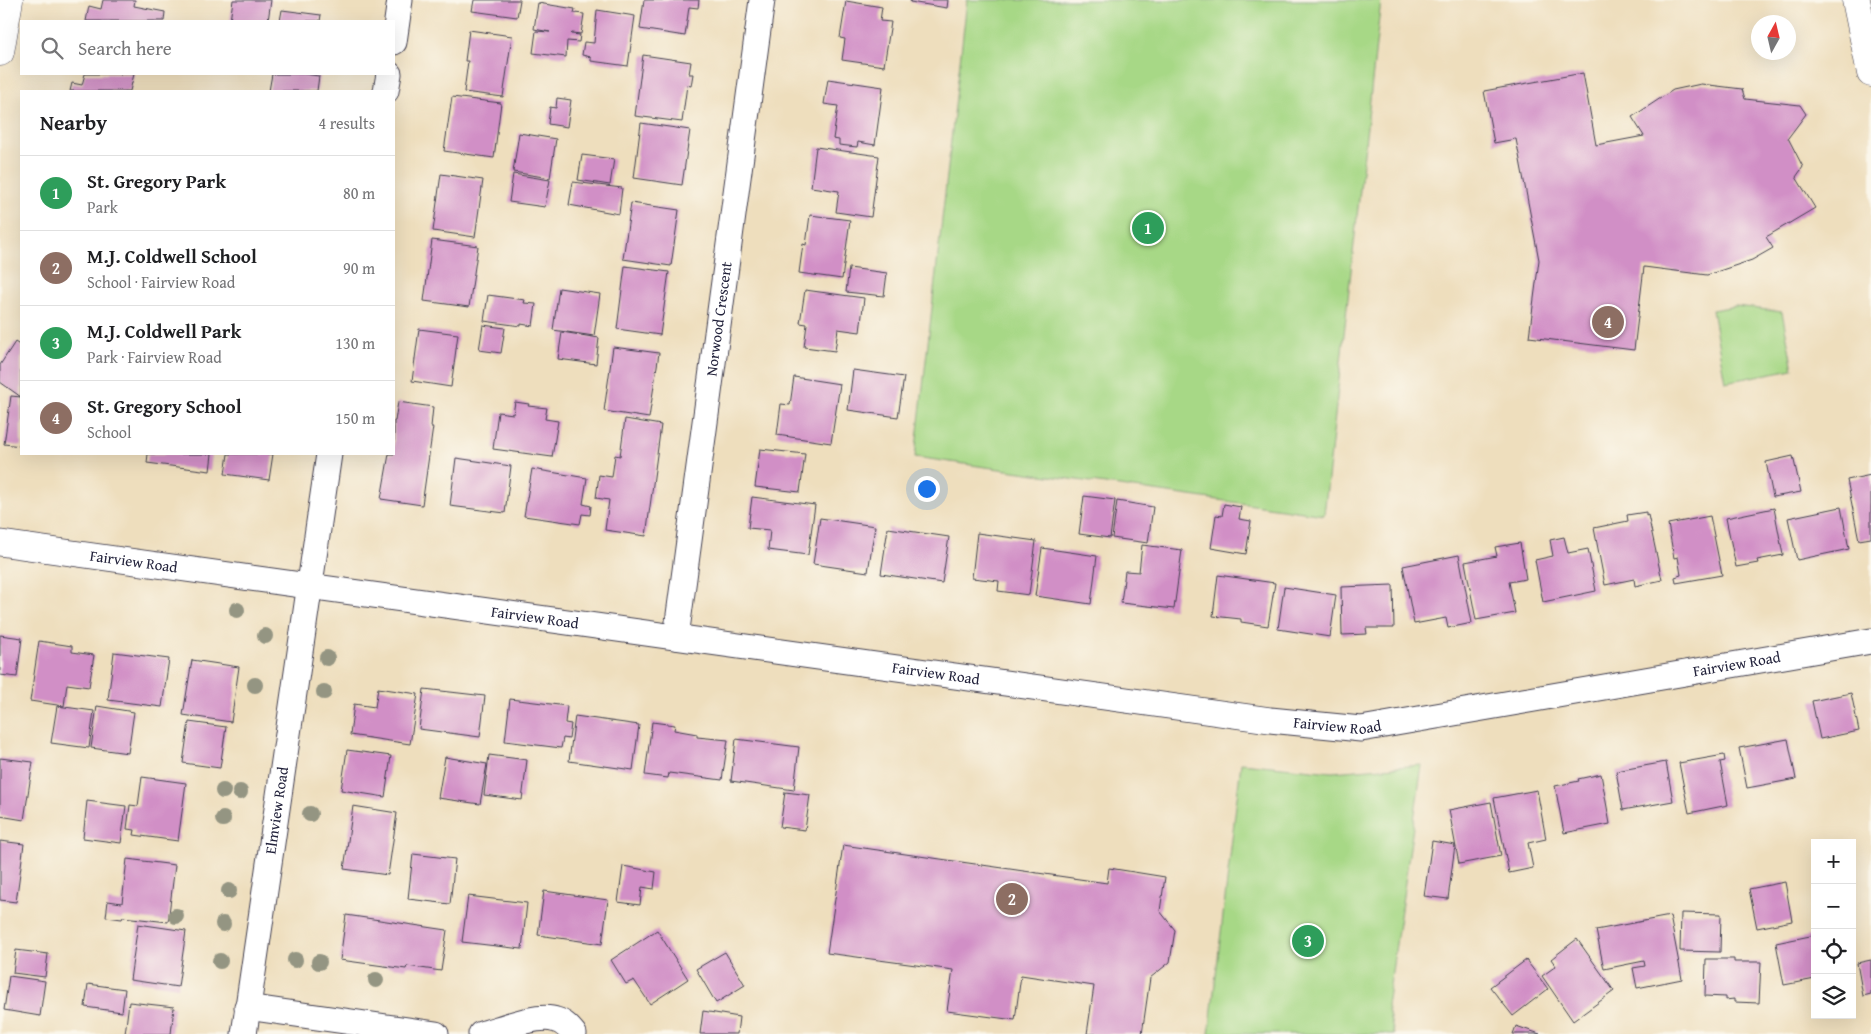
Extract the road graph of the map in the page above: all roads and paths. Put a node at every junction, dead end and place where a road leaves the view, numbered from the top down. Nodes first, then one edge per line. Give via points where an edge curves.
1 (9, 0) edge
2 (400, 0) edge
3 (762, 0) edge
4 (1856, 0) edge
5 (395, 35) edge
6 (0, 52) edge
7 (1871, 73) edge
8 (389, 75) edge
9 (386, 90) edge
10 (329, 455) edge
11 (0, 543) edge
12 (308, 587) junction
13 (676, 636) junction
14 (1871, 641) edge
15 (247, 1008) junction
16 (244, 1034) edge
17 (436, 1034) edge
18 (481, 1034) edge
19 (574, 1034) edge

1 - 6 street
2 - 5 street
3 - 13 street, Norwood Crescent
4 - 7 street
8 - 9 street
10 - 12 street
11 - 12 street, Fairview Road
12 - 13 street, Fairview Road
12 - 15 street, Elmview Road
13 - 14 street, Fairview Road via 1270,720 1361,729
15 - 16 street, Elmview Road
15 - 17 street
18 - 19 street via 544,1018 556,1019

